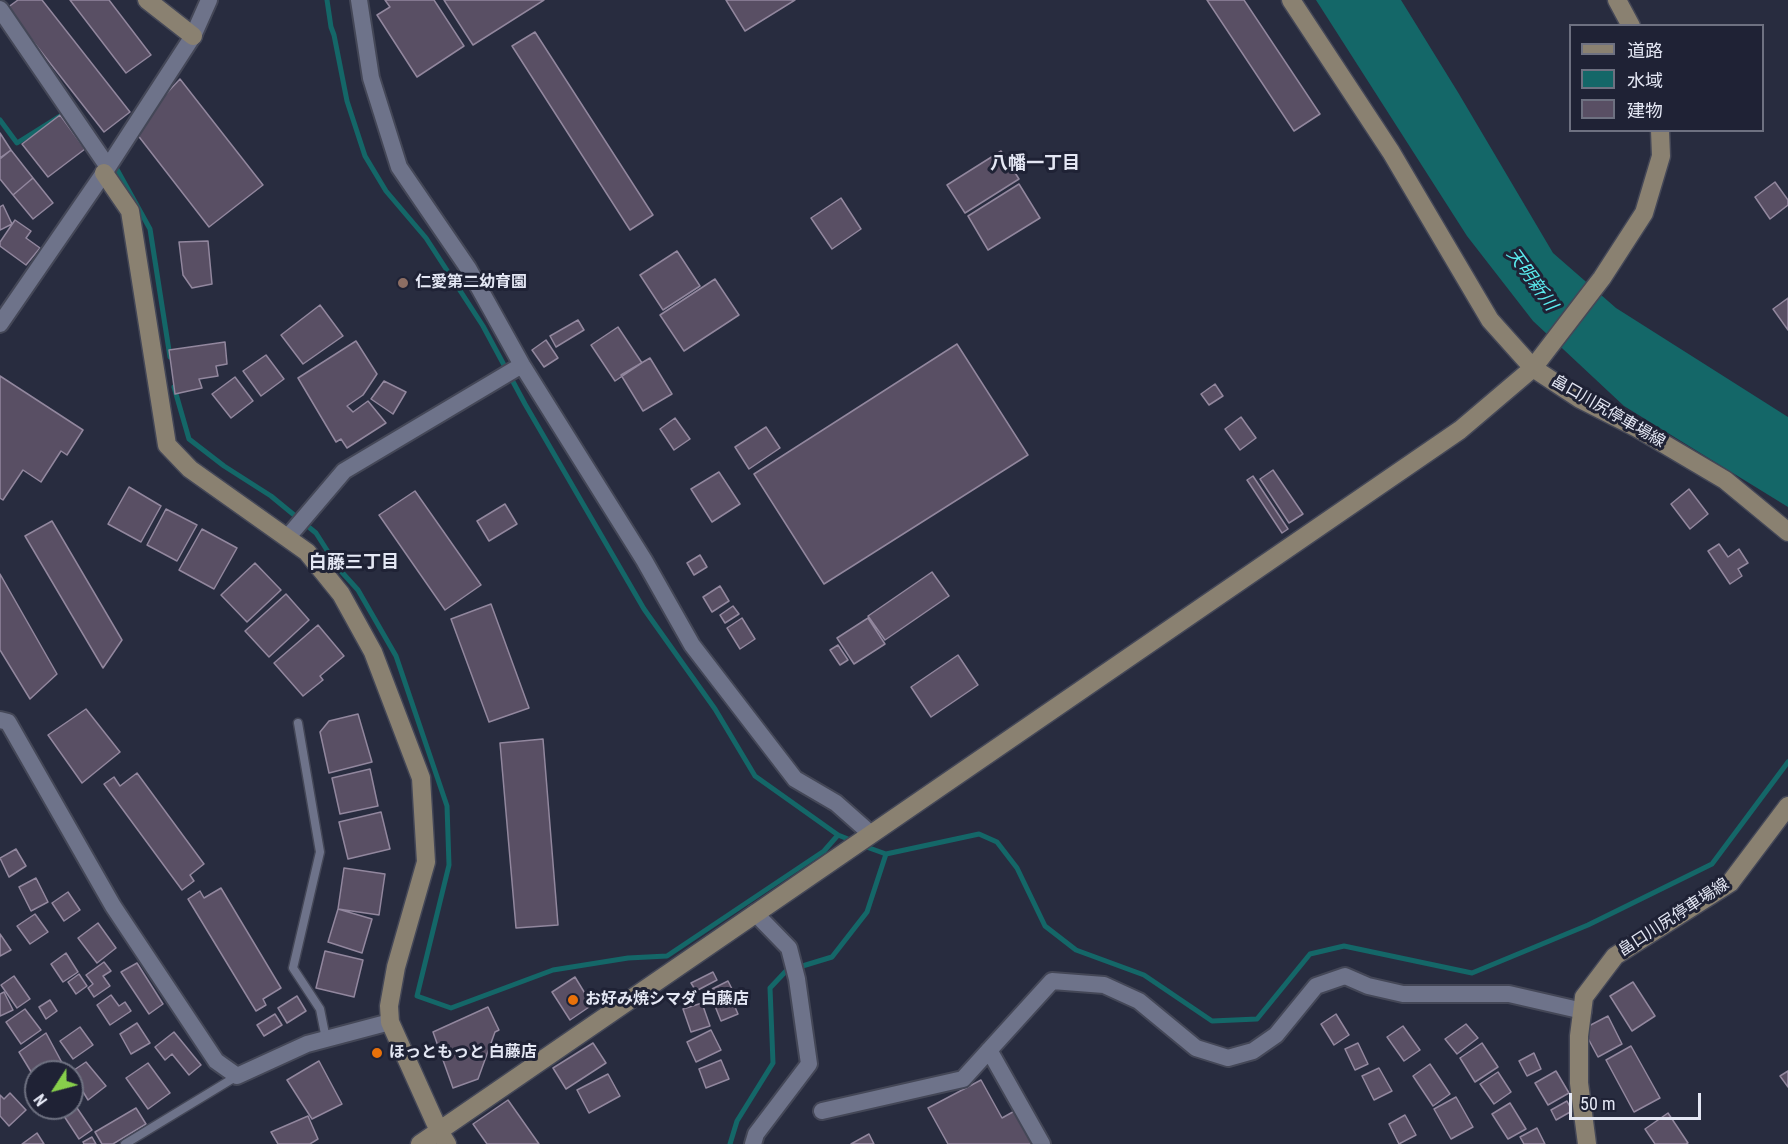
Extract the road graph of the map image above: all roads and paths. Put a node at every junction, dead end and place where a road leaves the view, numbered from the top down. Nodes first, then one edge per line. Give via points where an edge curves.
1 (147, 0) edge
2 (209, 0) edge
3 (359, 0) edge
4 (1292, 0) edge
5 (1617, 0) edge
6 (0, 9) edge
7 (1630, 24) edge
8 (193, 36) junction
9 (1660, 132) edge
10 (106, 170) junction
11 (0, 324) edge
12 (522, 365) junction
13 (1533, 368) junction
14 (1788, 532) edge
15 (287, 538) junction
16 (0, 720) edge
17 (298, 723) dead end
18 (1788, 806) edge
19 (870, 834) junction
20 (755, 913) junction
21 (1582, 1011) junction
22 (390, 1022) junction
23 (326, 1039) junction
24 (989, 1050) junction
25 (237, 1076) junction
26 (822, 1112) dead end
27 (443, 1138) edge
28 (125, 1144) edge
29 (420, 1144) edge
30 (753, 1144) edge
31 (1042, 1144) edge
32 (1587, 1144) edge

1 - 8 street
2 - 8 street
3 - 12 street via 371,78 399,167 468,268
4 - 13 street via 1391,152 1490,320
5 - 7 street
6 - 10 street
8 - 10 street
9 - 13 street, 畠口川尻停車場線 via 1661,156 1644,213 1602,278
10 - 11 street
10 - 15 street via 130,211 167,445 190,469
12 - 15 street via 344,471
12 - 19 street via 644,560 692,645 795,779 836,802
13 - 14 street, 畠口川尻停車場線 via 1580,399 1725,480
13 - 19 street via 1460,430
15 - 22 street via 307,552 341,594 373,652 421,778 426,862 396,967 388,1006
16 - 25 street via 8,722 113,906 216,1061
17 - 23 lane via 320,852 293,968 320,1009
18 - 21 street, 畠口川尻停車場線 via 1730,883 1615,956 1584,998
19 - 20 street
20 - 27 street
20 - 30 street via 789,948 809,1064 756,1134
21 - 24 street via 1509,994 1403,994 1345,976 1316,986 1276,1035 1253,1051 1228,1058 1196,1048 1139,1001 1104,985 1052,981
21 - 32 street, 畠口川尻停車場線 via 1579,1083
22 - 23 street
22 - 27 street
23 - 25 street
24 - 26 street via 963,1079
24 - 31 street
25 - 28 lane
27 - 29 street

